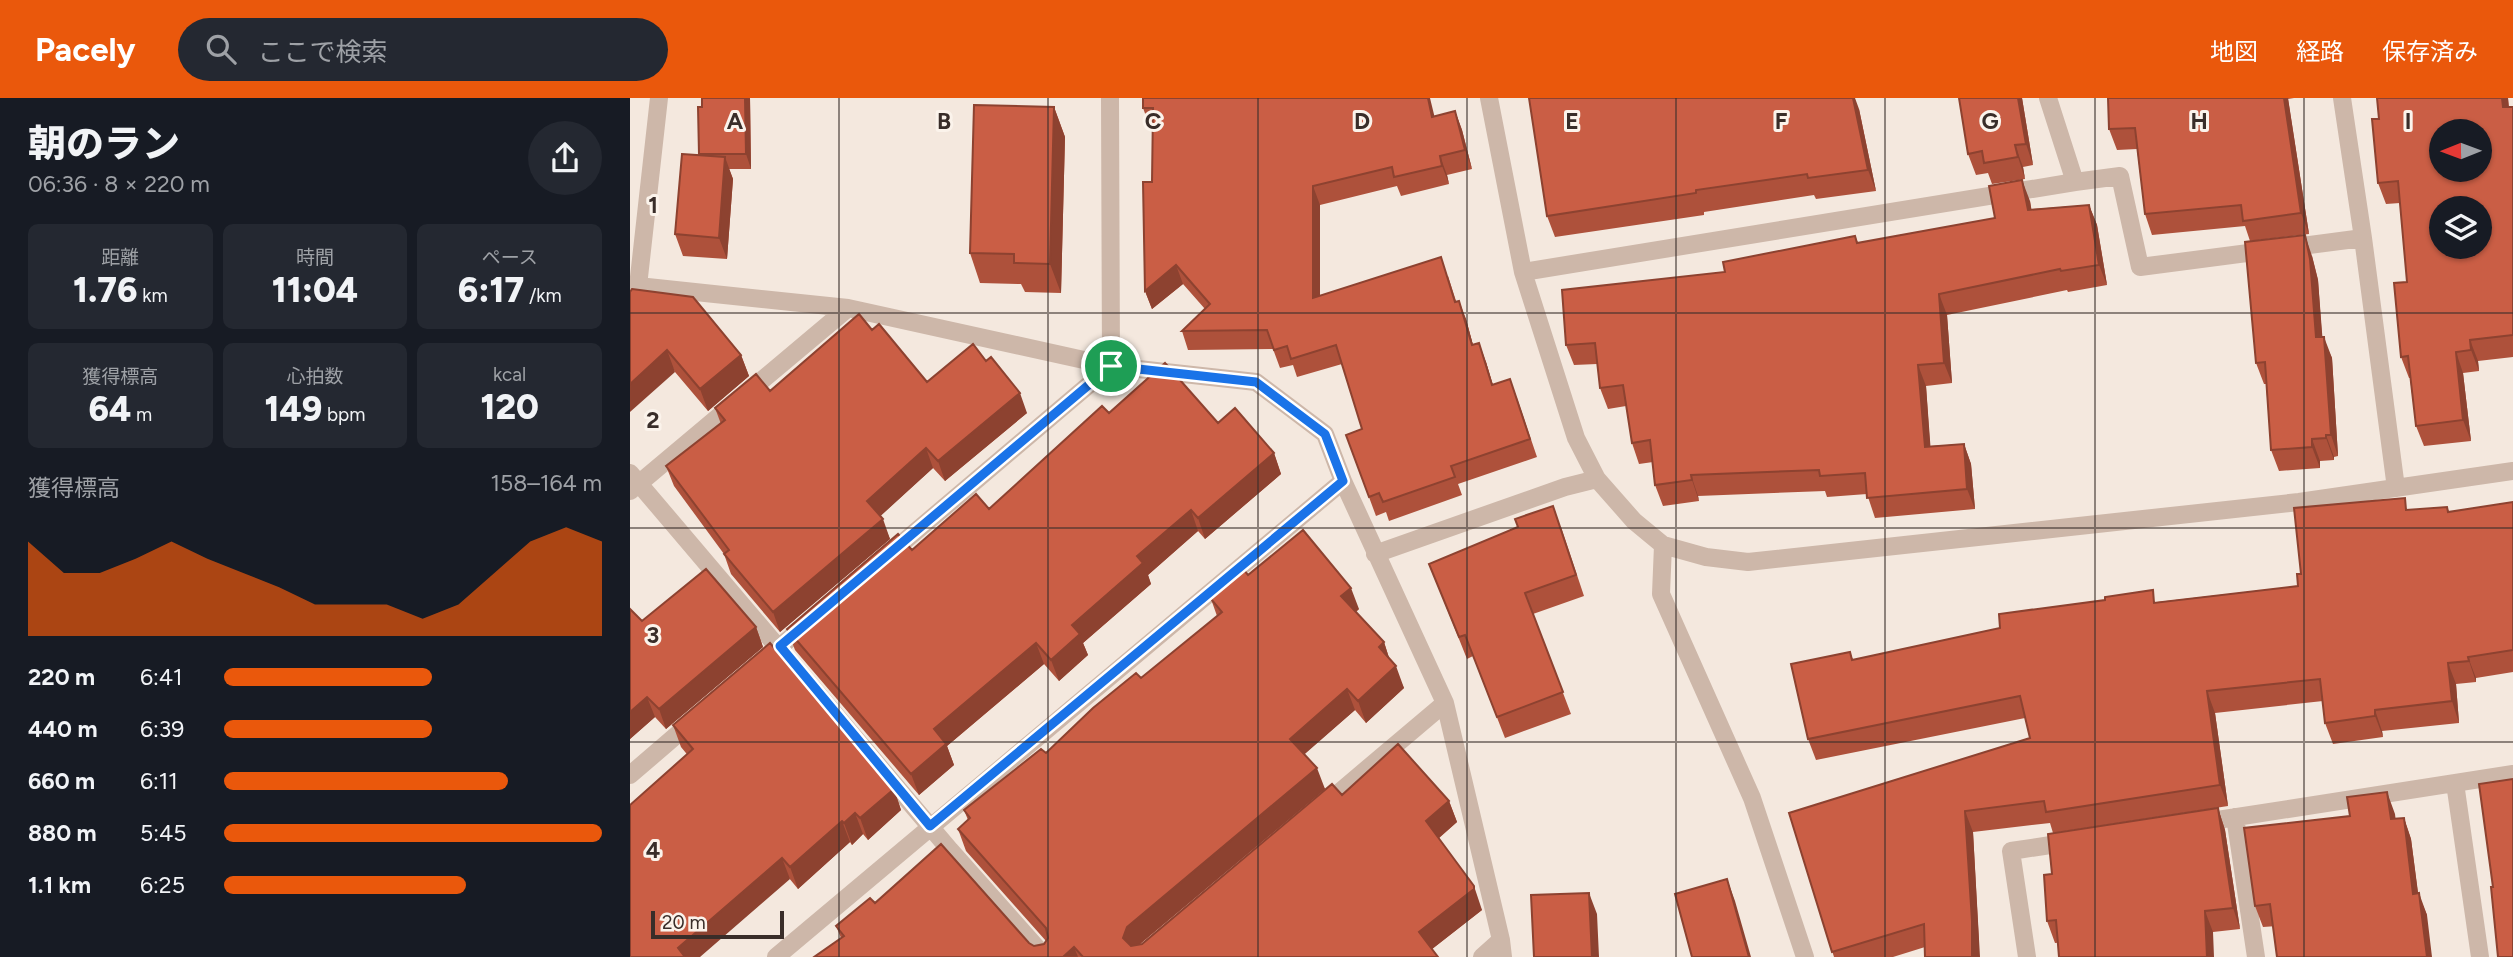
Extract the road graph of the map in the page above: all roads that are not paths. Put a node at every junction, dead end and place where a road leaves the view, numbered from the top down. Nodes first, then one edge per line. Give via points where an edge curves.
1 (659, 98) edge
2 (1110, 98) edge
3 (1489, 98) edge
4 (2048, 98) edge
5 (2342, 98) edge
6 (2075, 182) junction
7 (2363, 238) junction
8 (1524, 272) junction
9 (634, 288) edge
10 (848, 308) junction
11 (1111, 366) junction
12 (2513, 471) edge
13 (1597, 479) junction
14 (1343, 481) junction
15 (633, 482) edge
16 (2396, 488) junction
17 (1663, 545) junction
18 (1376, 554) junction
19 (876, 565) edge
20 (823, 610) edge
21 (780, 646) junction
22 (740, 681) edge
23 (1445, 703) junction
24 (710, 706) edge
25 (2513, 774) edge
26 (630, 775) edge
27 (2455, 783) junction
28 (1309, 817) edge
29 (2235, 817) junction
30 (2182, 825) edge
31 (930, 826) junction
32 (2090, 839) edge
33 (1502, 949) edge
34 (776, 957) edge
35 (1045, 957) edge
36 (1482, 957) edge
37 (1805, 957) edge
38 (2027, 957) edge
39 (2256, 957) edge
40 (2480, 957) edge

1 - 9 street
2 - 11 street
3 - 8 street
4 - 6 street
5 - 7 street
6 - 7 street via 2120,176 2140,267
6 - 8 street
7 - 16 street
8 - 13 street via 1576,438
9 - 10 street
10 - 11 street
10 - 15 street
11 - 14 street via 1256,382 1325,434
11 - 19 street
12 - 16 street
13 - 17 street via 1634,521
13 - 18 street
14 - 18 street
14 - 31 street
15 - 21 street
16 - 17 street via 1748,562
17 - 37 street via 1661,594 1752,798
18 - 23 street
20 - 21 street
21 - 22 street
21 - 31 street
23 - 28 street
23 - 33 street
24 - 26 street
25 - 27 street
27 - 29 street
27 - 40 street
29 - 30 street
29 - 39 street
31 - 34 street
31 - 35 street
32 - 38 street via 2011,852
33 - 36 street

